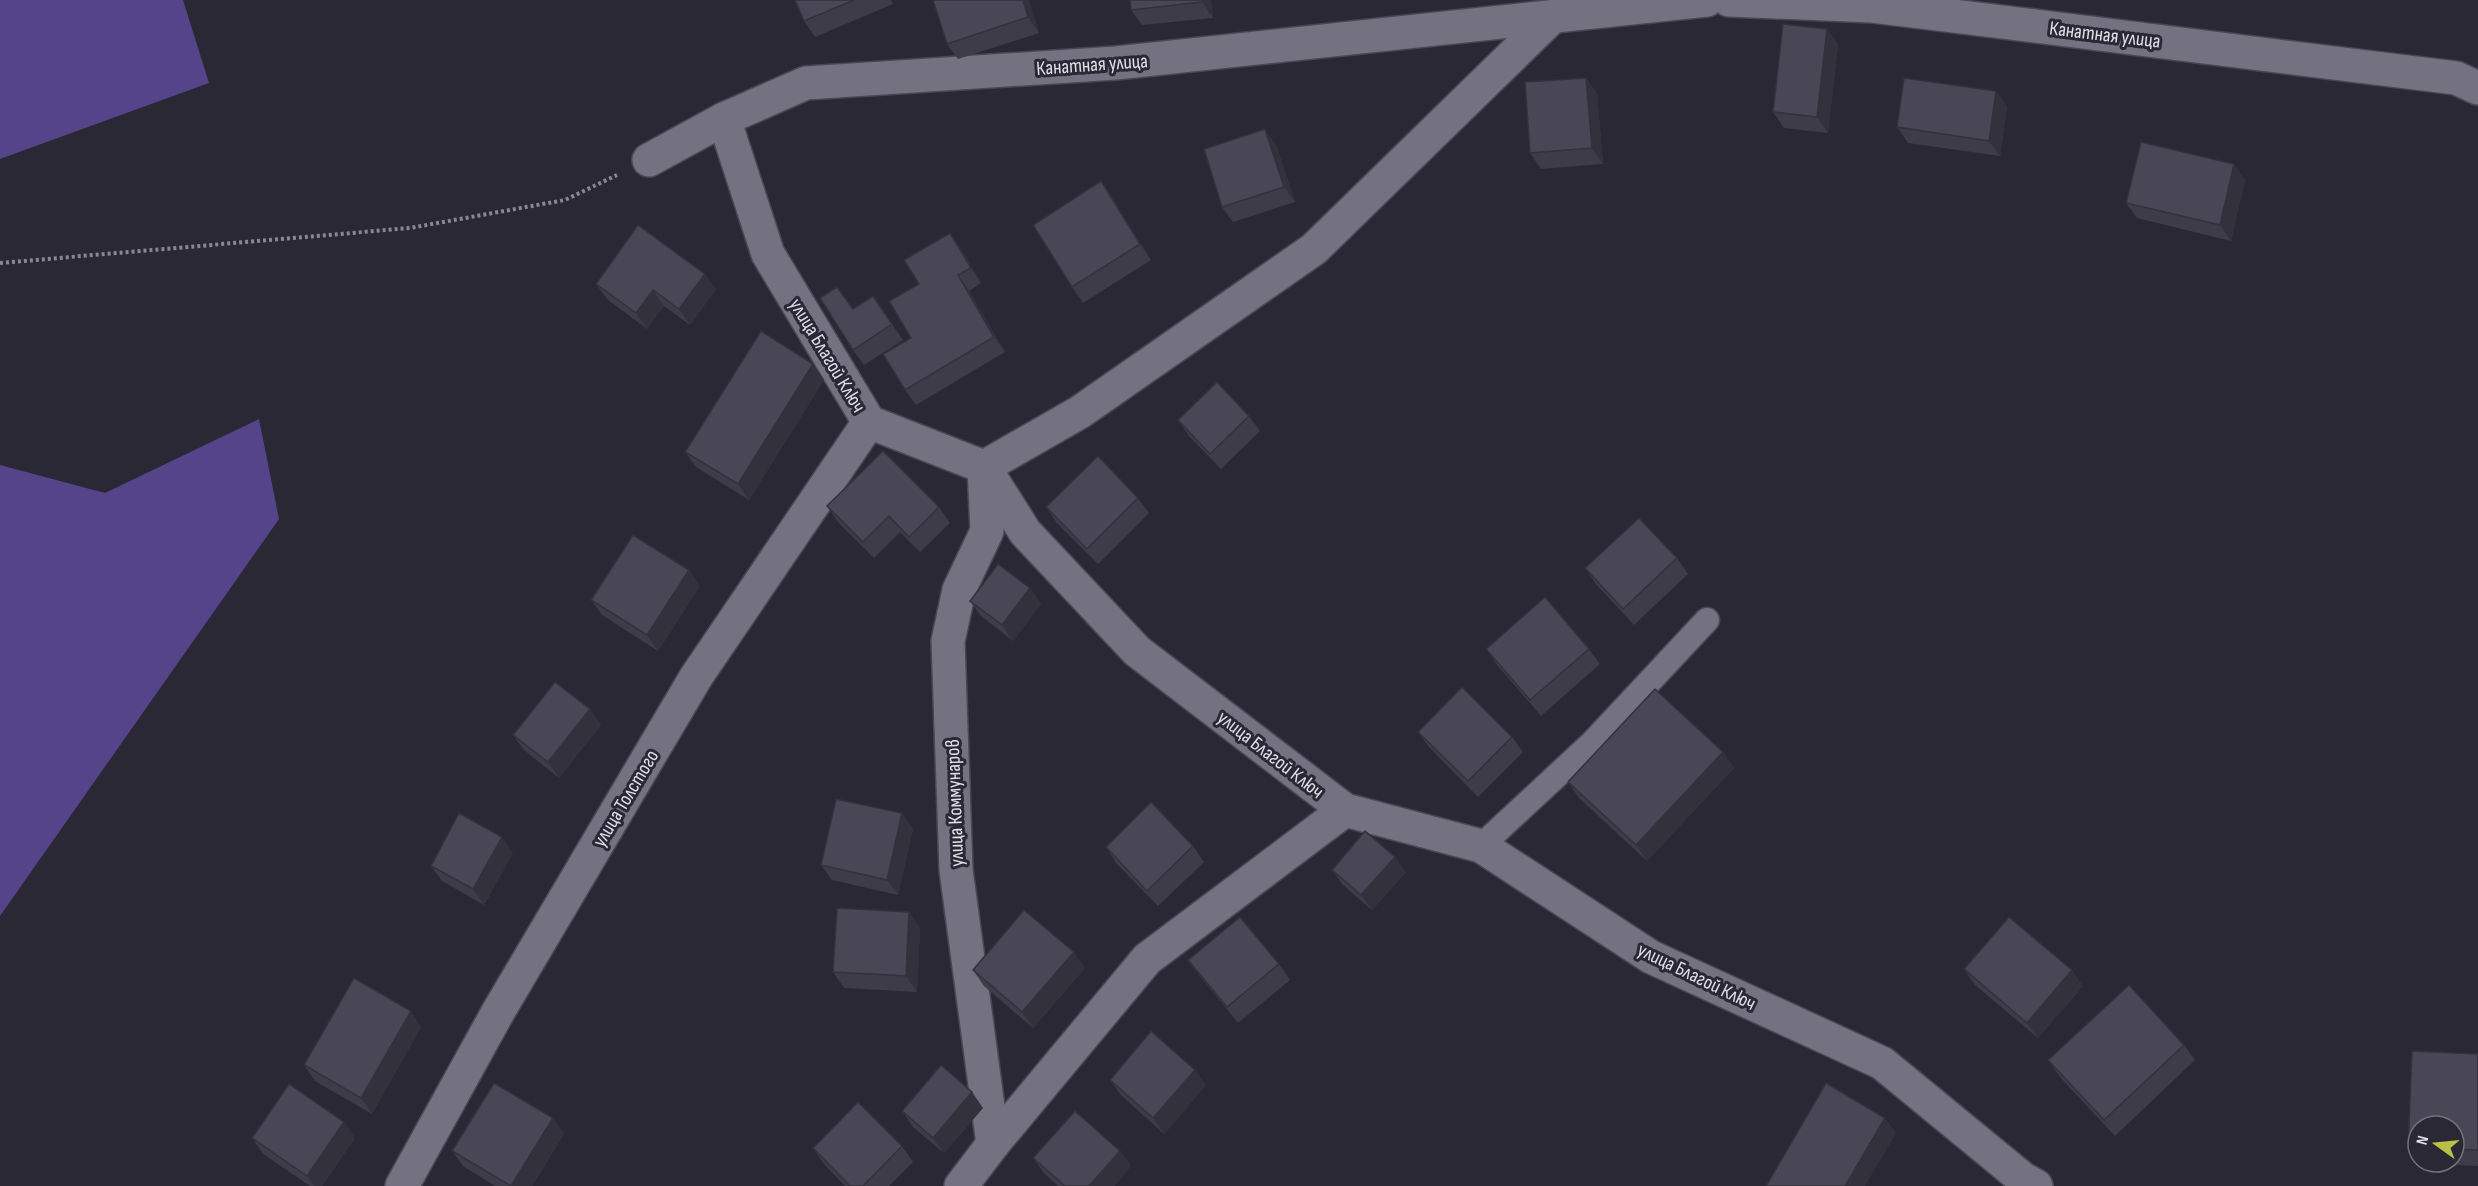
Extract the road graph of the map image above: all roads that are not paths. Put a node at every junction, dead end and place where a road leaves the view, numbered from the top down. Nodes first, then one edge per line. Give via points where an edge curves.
1 (1707, 0) edge
2 (1729, 0) edge
3 (1552, 17) junction
4 (2478, 88) edge
5 (724, 119) junction
6 (649, 160) road end
7 (868, 422) junction
8 (984, 467) junction
9 (1707, 620) dead end
10 (1345, 810) junction
11 (1481, 846) junction
12 (993, 1144) junction
13 (2023, 1184) edge
14 (402, 1186) edge
15 (961, 1186) edge

1 - 3 street, Канатная улица
2 - 4 street, Канатная улица via 1872,6 2456,78
3 - 5 street, Канатная улица via 1116,63 806,83
3 - 8 street via 1314,249 1080,412
5 - 6 street, Канатная улица
5 - 7 street, улица Благой Ключ via 768,254
7 - 8 street, улица Благой Ключ
7 - 14 street, улица Толстого via 696,677 498,1012
8 - 10 street, улица Благой Ключ via 1025,532 1137,651
8 - 12 street, улица Коммунаров via 987,531 959,590 948,641 956,870
9 - 11 lane via 1593,742
10 - 11 street, улица Благой Ключ
10 - 12 street via 1147,958
11 - 13 street, улица Благой Ключ via 1651,957 1882,1063
12 - 15 street

